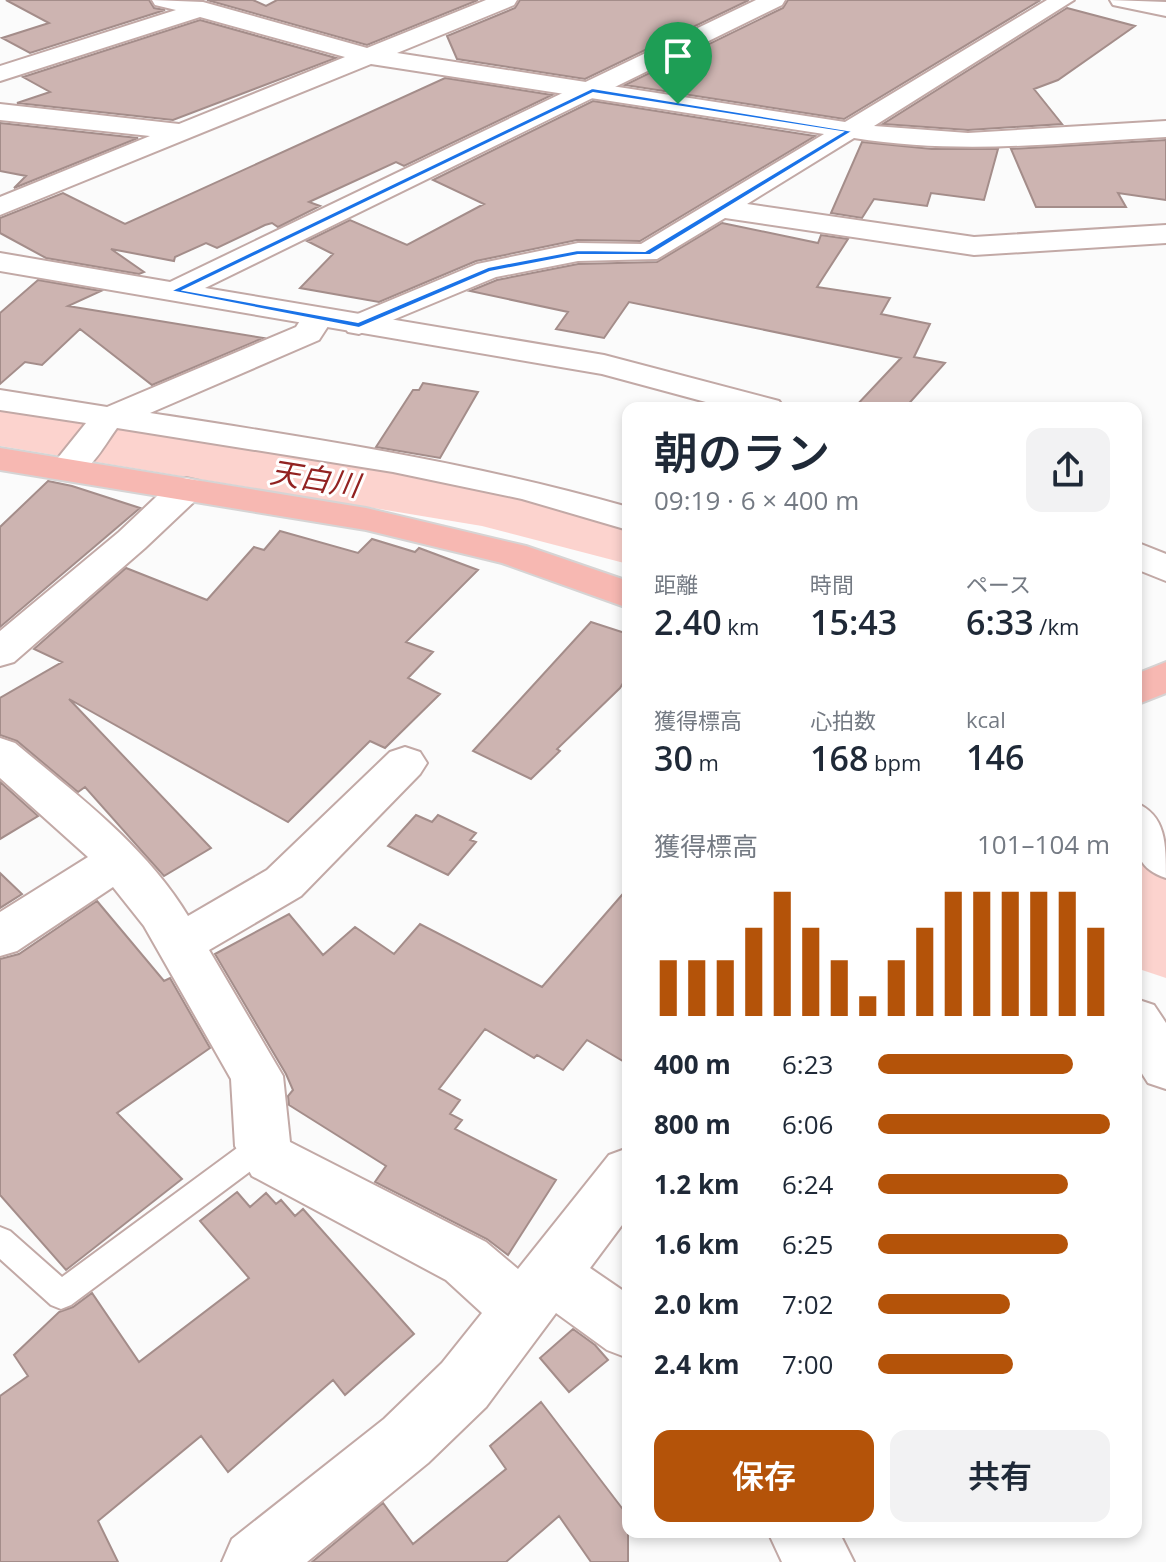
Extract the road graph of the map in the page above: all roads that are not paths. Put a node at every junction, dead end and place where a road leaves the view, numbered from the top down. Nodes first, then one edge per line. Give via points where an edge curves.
1 (163, 0) edge
2 (233, 0) edge
3 (506, 0) edge
4 (774, 0) edge
5 (1063, 0) edge
6 (1121, 0) edge
7 (1166, 9) edge
8 (200, 10) junction
9 (368, 56) junction
10 (0, 74) edge
11 (592, 90) junction
12 (0, 112) edge
13 (1166, 129) edge
14 (849, 131) junction
15 (182, 133) junction
16 (0, 207) edge
17 (722, 209) junction
18 (1166, 234) edge
19 (0, 262) edge
20 (175, 291) junction
21 (318, 317) junction
22 (359, 325) junction
23 (0, 400) edge
24 (744, 402) edge
25 (107, 419) junction
26 (0, 459) edge
27 (67, 469) junction
28 (186, 489) junction
29 (622, 517) edge
30 (1142, 557) edge
31 (1166, 569) edge
32 (622, 593) edge
33 (0, 652) edge
34 (1166, 676) edge
35 (1142, 688) edge
36 (0, 754) edge
37 (405, 763) dead end
38 (1142, 828) edge
39 (1166, 860) edge
40 (117, 861) junction
41 (0, 937) edge
42 (179, 944) junction
43 (1142, 1029) edge
44 (1166, 1067) edge
45 (262, 1146) junction
46 (622, 1181) edge
47 (0, 1240) edge
48 (536, 1292) junction
49 (622, 1327) edge
50 (804, 1538) edge
51 (255, 1562) edge
52 (821, 1562) edge

1 - 8 street
2 - 8 street
3 - 9 street
4 - 11 street
5 - 14 street
6 - 7 street
8 - 9 street
8 - 10 street
9 - 11 street
9 - 15 street
11 - 14 street
11 - 20 street
12 - 15 street
13 - 14 street via 968,141
14 - 17 street
15 - 16 street
17 - 18 street via 974,246
17 - 22 street via 647,253 578,252 488,270
19 - 20 street
20 - 21 street
21 - 22 street
21 - 25 street via 308,333
22 - 24 street via 604,365
23 - 25 street
25 - 27 street
25 - 29 street via 393,461 529,490
26 - 27 main road
27 - 28 main road
28 - 32 main road via 442,536 513,554
28 - 33 street
30 - 31 street
34 - 35 main road
36 - 40 street
37 - 42 street via 284,883
38 - 39 street
40 - 41 street
40 - 42 street via 161,913
42 - 45 street via 257,1076
43 - 44 street
45 - 47 lane via 61,1295
45 - 48 street via 271,1159
46 - 48 street
48 - 49 street
48 - 51 street via 464,1385 406,1441
50 - 52 street

